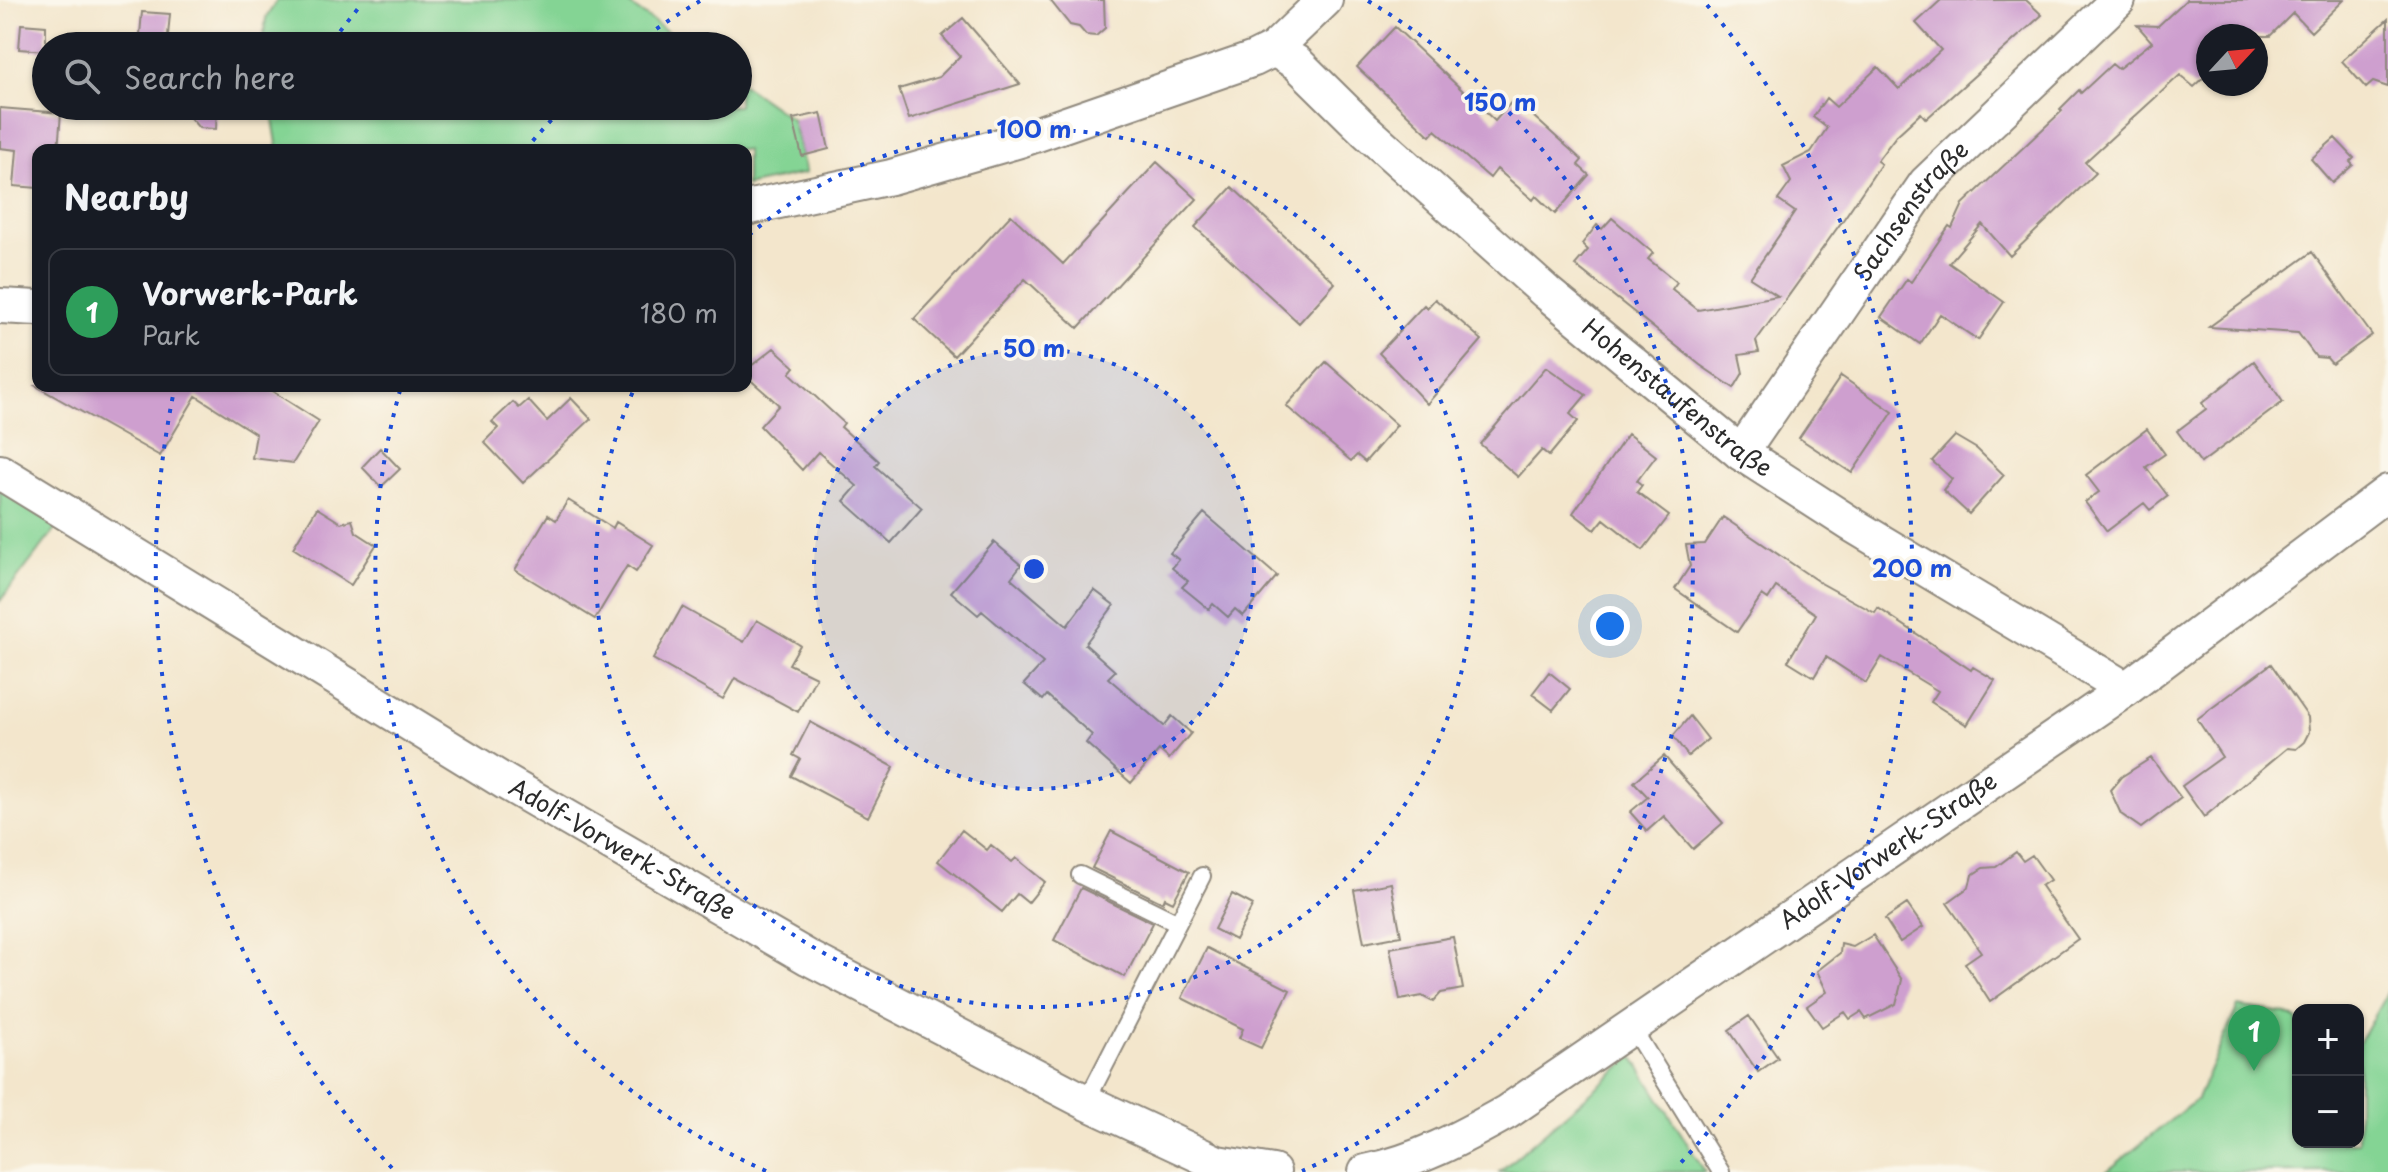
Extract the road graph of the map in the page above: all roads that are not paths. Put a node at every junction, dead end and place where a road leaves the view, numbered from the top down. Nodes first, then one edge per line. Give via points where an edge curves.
1 (1325, 0) edge
2 (2118, 0) edge
3 (1274, 49) junction
4 (752, 207) edge
5 (0, 306) edge
6 (32, 308) edge
7 (1741, 453) junction
8 (0, 472) edge
9 (2388, 492) edge
10 (2126, 689) junction
11 (1080, 875) dead end
12 (1202, 876) dead end
13 (1178, 923) junction
14 (1631, 1026) junction
15 (1086, 1102) junction
16 (1272, 1172) edge
17 (1366, 1172) edge
18 (1721, 1172) edge

1 - 3 street
2 - 7 street, Sachsenstraße via 1926,183
3 - 4 street via 1020,140 891,177
3 - 7 street, Hohenstaufenstraße via 1297,63 1546,292
5 - 6 street
7 - 10 street, Hohenstaufenstraße
8 - 15 street, Adolf-Vorwerk-Straße via 658,873
9 - 10 street, Adolf-Vorwerk-Straße
10 - 14 street, Adolf-Vorwerk-Straße
11 - 13 lane
12 - 13 lane
13 - 15 lane
14 - 17 street, Adolf-Vorwerk-Straße via 1507,1112 1449,1145
14 - 18 lane
15 - 16 street, Adolf-Vorwerk-Straße via 1217,1163

